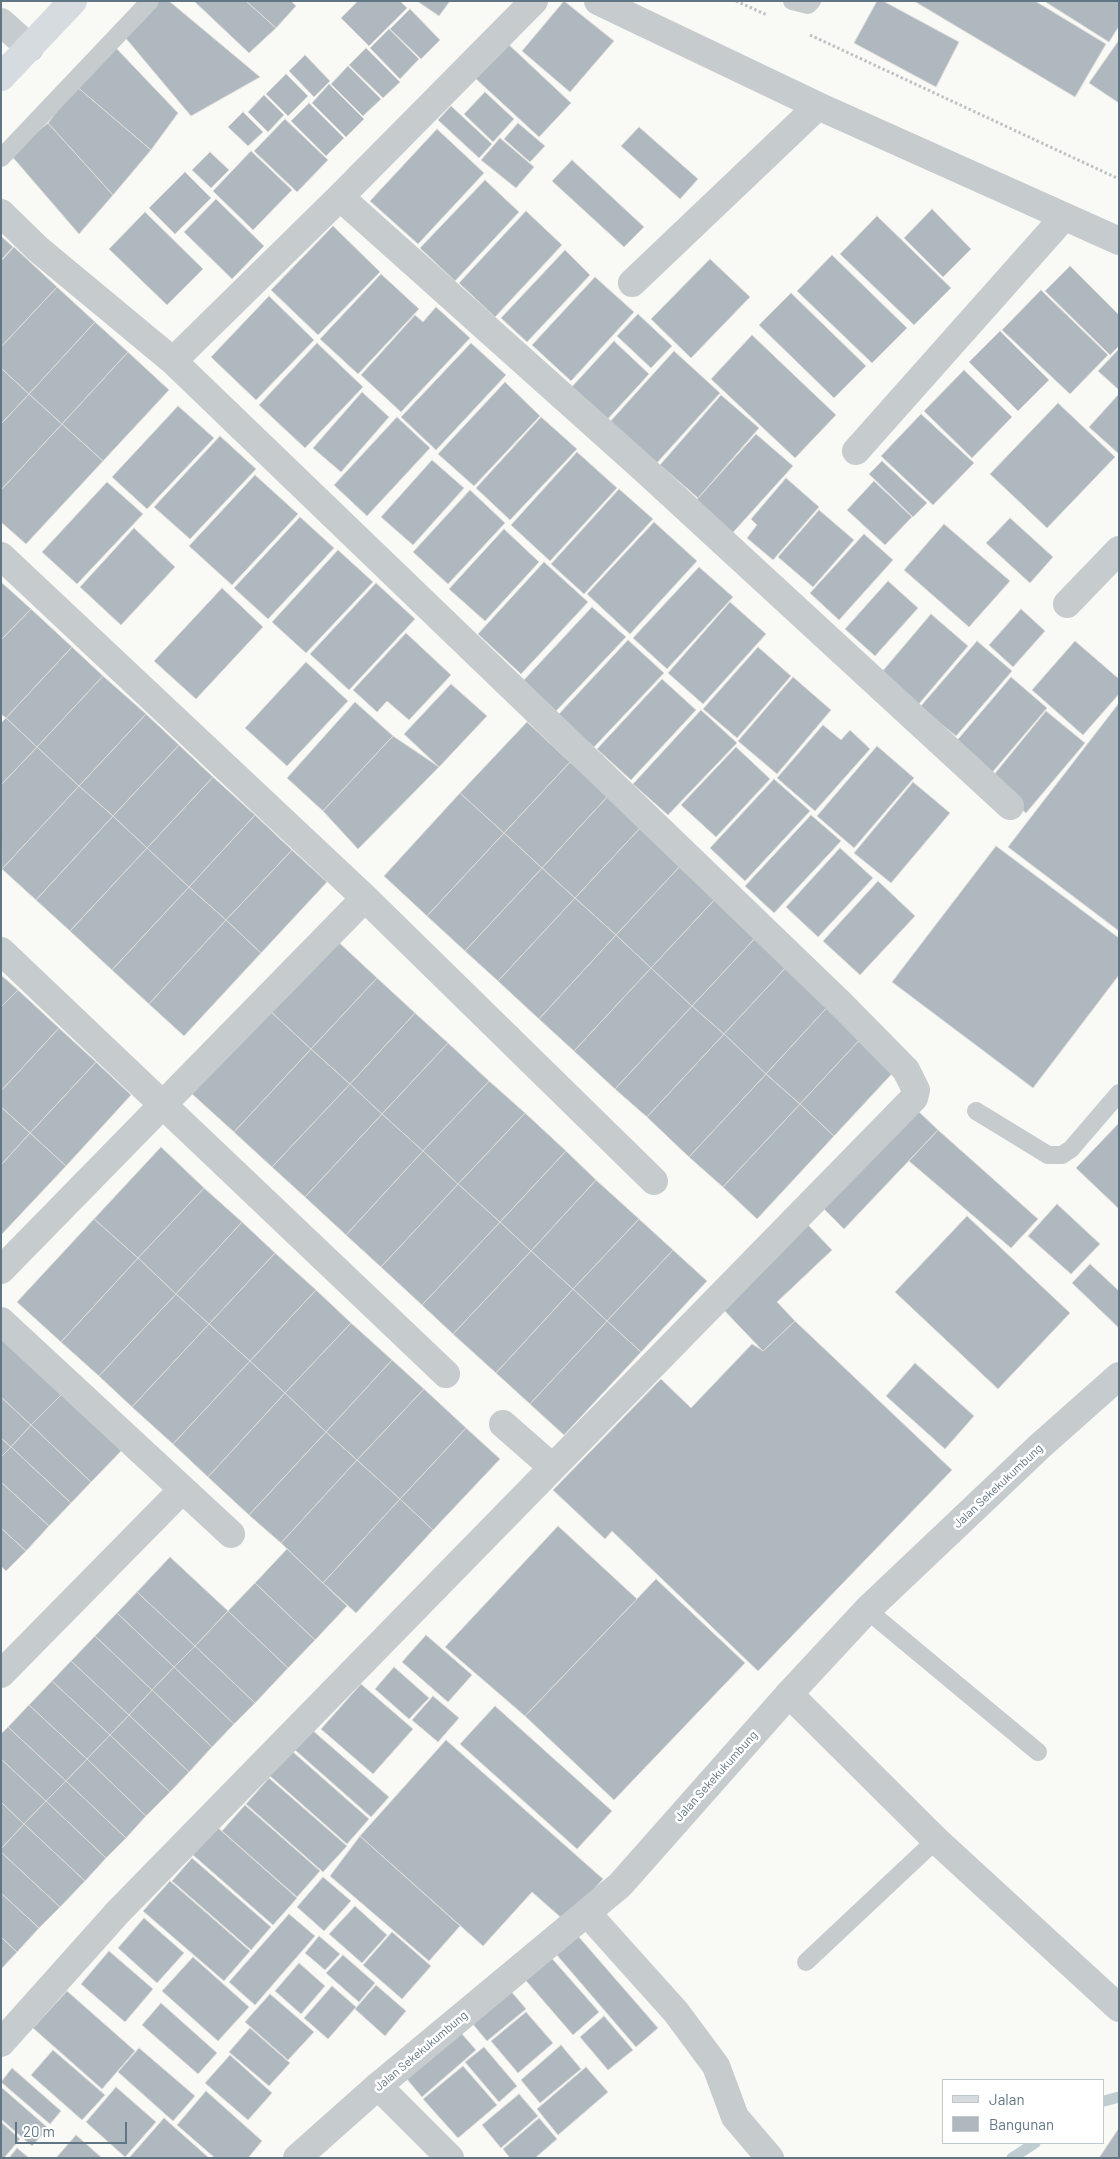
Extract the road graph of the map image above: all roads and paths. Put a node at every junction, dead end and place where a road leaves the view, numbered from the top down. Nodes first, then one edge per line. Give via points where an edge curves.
1 (73, 1) edge
2 (150, 1) edge
3 (534, 1) edge
4 (598, 1) edge
5 (736, 1) edge
6 (792, 1) edge
7 (812, 1) edge
8 (771, 17) dead end
9 (1, 22) edge
10 (806, 33) dead end
11 (30, 48) junction
12 (1, 77) edge
13 (818, 106) junction
14 (1, 158) edge
15 (1119, 179) edge
16 (340, 197) junction
17 (1, 212) edge
18 (1064, 218) junction
19 (1119, 242) edge
20 (632, 283) dead end
21 (172, 362) junction
22 (856, 451) dead end
23 (1119, 550) edge
24 (1, 556) edge
25 (1067, 604) dead end
26 (1010, 806) dead end
27 (365, 898) junction
28 (1, 951) edge
29 (1119, 1093) edge
30 (164, 1104) junction
31 (976, 1110) dead end
32 (654, 1181) dead end
33 (1, 1270) edge
34 (1, 1321) edge
35 (446, 1374) dead end
36 (1119, 1376) edge
37 (503, 1424) dead end
38 (552, 1467) junction
39 (182, 1490) junction
40 (231, 1534) dead end
41 (867, 1610) junction
42 (1, 1674) edge
43 (789, 1694) junction
44 (1038, 1752) dead end
45 (936, 1840) junction
46 (587, 1913) junction
47 (806, 1962) dead end
48 (1119, 2008) edge
49 (1, 2043) edge
50 (378, 2086) junction
51 (297, 2158) edge
52 (450, 2158) edge
53 (770, 2158) edge

1 - 11 main road
2 - 14 lane
3 - 16 street
4 - 13 street
5 - 8 path
6 - 7 lane via 808,5
9 - 11 street
10 - 15 path
11 - 12 main road
13 - 18 street
13 - 20 street
16 - 21 street
16 - 26 street via 644,469
17 - 21 street via 38,249
18 - 19 street
18 - 22 street
21 - 38 street via 840,1003 906,1070 916,1090 914,1098
23 - 25 street
24 - 27 street
27 - 30 street
27 - 32 street
28 - 30 street
29 - 31 lane via 1071,1149 1062,1155 1048,1155
30 - 33 street
30 - 35 street
34 - 39 street
36 - 41 street, Jalan Sekekukumbung
37 - 38 street
38 - 49 street via 118,1912
39 - 40 street
39 - 42 street
41 - 43 street, Jalan Sekekukumbung
41 - 44 lane
43 - 45 street
43 - 46 street, Jalan Sekekukumbung via 620,1885
45 - 47 lane
45 - 48 street
46 - 50 street, Jalan Sekekukumbung
46 - 53 street via 676,2012 716,2066 735,2117
50 - 51 street, Jalan Sekekukumbung
50 - 52 street

